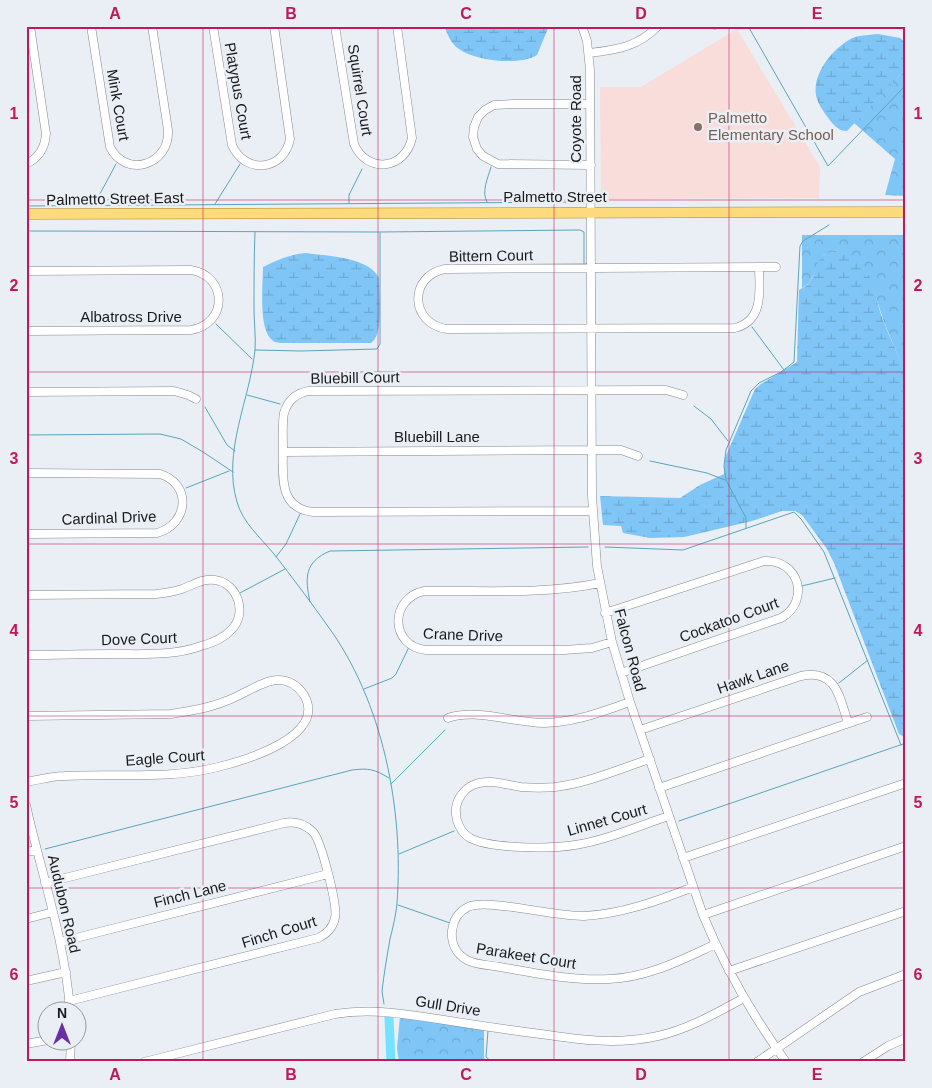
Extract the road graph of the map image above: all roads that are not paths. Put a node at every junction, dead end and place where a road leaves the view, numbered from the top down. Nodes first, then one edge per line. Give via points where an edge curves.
1 (30, 26) edge
2 (91, 26) edge
3 (152, 26) edge
4 (213, 26) edge
5 (274, 26) edge
6 (336, 26) edge
7 (397, 26) edge
8 (582, 26) edge
9 (658, 26) edge
10 (589, 53) junction
11 (590, 104) junction
12 (26, 164) edge
13 (591, 165) junction
14 (591, 212) junction
15 (906, 212) edge
16 (204, 213) joint
17 (26, 214) edge
18 (776, 267) dead end
19 (591, 268) junction
20 (759, 268) junction
21 (26, 271) edge
22 (591, 329) junction
23 (26, 331) edge
24 (591, 390) junction
25 (26, 392) edge
26 (683, 395) dead end
27 (196, 399) dead end
28 (591, 450) junction
29 (283, 452) junction
30 (638, 456) dead end
31 (26, 473) edge
32 (592, 511) junction
33 (26, 534) edge
34 (600, 583) junction
35 (26, 594) edge
36 (605, 613) junction
37 (612, 642) junction
38 (26, 655) edge
39 (621, 673) junction
40 (630, 702) junction
41 (26, 716) edge
42 (867, 717) dead end
43 (448, 718) dead end
44 (848, 723) junction
45 (640, 730) junction
46 (650, 759) junction
47 (26, 782) edge
48 (906, 783) edge
49 (660, 788) junction
50 (26, 805) edge
51 (669, 816) junction
52 (906, 846) edge
53 (37, 850) junction
54 (26, 852) edge
55 (683, 858) junction
56 (328, 874) junction
57 (45, 883) junction
58 (693, 888) junction
59 (906, 911) edge
60 (53, 912) junction
61 (703, 915) junction
62 (26, 919) edge
63 (60, 942) junction
64 (716, 944) junction
65 (729, 971) junction
66 (66, 972) junction
67 (906, 974) edge
68 (26, 982) edge
69 (744, 998) junction
70 (69, 1000) edge
71 (73, 1000) edge
72 (906, 1038) edge
73 (777, 1048) junction
74 (144, 1062) edge
75 (758, 1062) edge
76 (786, 1062) edge
77 (863, 1062) edge

1 - 12 street via 46,134 41,152
2 - 3 street, Mink Court via 109,142 117,157 137,165 158,157 168,140
4 - 5 street, Platypus Court via 232,145 244,160 262,166 279,159 286,152 290,139
6 - 7 street, Squirrel Court via 354,144 365,159 383,165 400,159 410,147 412,138
8 - 10 street, Coyote Road
9 - 10 street via 633,45
10 - 11 street, Coyote Road
11 - 13 street, Coyote Road
11 - 13 street via 494,105 478,117 473,137 483,156 498,164
13 - 14 street, Coyote Road
14 - 15 main road, Palmetto Street
14 - 16 main road, Palmetto Street
14 - 19 street, Falcon Road
16 - 17 main road, Palmetto Street East
18 - 20 street, Bittern Court
19 - 20 street, Bittern Court
19 - 22 street, Falcon Road
19 - 22 street, Bittern Court via 440,270 422,284 418,302 427,321 442,329
20 - 22 street, Bittern Court via 757,308 749,321 738,327
21 - 23 street, Albatross Drive via 191,270 201,272 212,281 219,299 216,312 199,329
22 - 24 street, Falcon Road
24 - 26 street, Bluebill Court via 666,390
24 - 28 street, Falcon Road
24 - 29 street, Bluebill Court via 305,392 293,398 285,408
25 - 27 street via 174,391
28 - 29 street, Bluebill Lane
28 - 30 street, Bluebill Lane via 621,450
28 - 32 street, Falcon Road
29 - 32 street, Bluebill Court via 286,494 294,504 309,511
31 - 33 street, Cardinal Drive via 160,474 176,484 183,502 176,522 157,533
32 - 34 street, Falcon Road
34 - 36 street, Falcon Road
34 - 37 street, Crane Drive via 543,590 419,592 401,607 399,626 408,642 426,650 564,650 592,648
35 - 38 street, Dove Court via 156,594 214,580 231,589 239,600 240,610 231,631 193,649 150,654
36 - 37 street, Falcon Road
36 - 39 street, Cockatoo Court via 764,561 785,566 798,585 794,606 781,618
37 - 39 street, Falcon Road
39 - 40 street, Falcon Road
40 - 43 street via 572,720 547,723 470,714
40 - 45 street, Falcon Road
41 - 47 street, Eagle Court via 187,712 218,704 267,682 280,680 299,688 308,709 305,723 296,734 262,752 216,768 168,775 64,776
42 - 44 street
44 - 45 street, Hawk Lane via 834,686 824,677 810,674
44 - 49 street
45 - 46 street, Falcon Road
46 - 49 street, Falcon Road
46 - 51 street, Linnet Court via 581,782 554,787 520,787 488,782 474,784 458,799 457,821 464,833 473,839 504,846 557,848 592,842
48 - 55 street
49 - 51 street, Falcon Road
50 - 53 street, Audubon Road
51 - 55 street, Falcon Road
52 - 61 street
53 - 54 street
53 - 57 street, Audubon Road
55 - 58 street, Falcon Road
56 - 57 street, Finch Court via 314,833 301,824 288,822
56 - 63 street, Finch Lane
56 - 71 street, Finch Court via 336,913 330,928 318,938
57 - 60 street, Audubon Road
58 - 61 street, Falcon Road
58 - 64 street, Parakeet Court via 619,912 597,915 567,916 481,904 467,907 454,922 454,946 471,962 598,980 637,976
59 - 65 street
60 - 62 street
60 - 63 street, Audubon Road
61 - 64 street, Falcon Road
63 - 66 street, Audubon Road
64 - 65 street, Falcon Road
65 - 69 street, Falcon Road
66 - 68 street
66 - 70 street, Audubon Road
67 - 73 street via 859,992
69 - 73 street, Falcon Road
69 - 74 street, Gull Drive via 687,1027 631,1040 588,1041 367,1010 335,1014
72 - 77 street
73 - 75 street
73 - 76 street, Falcon Road

